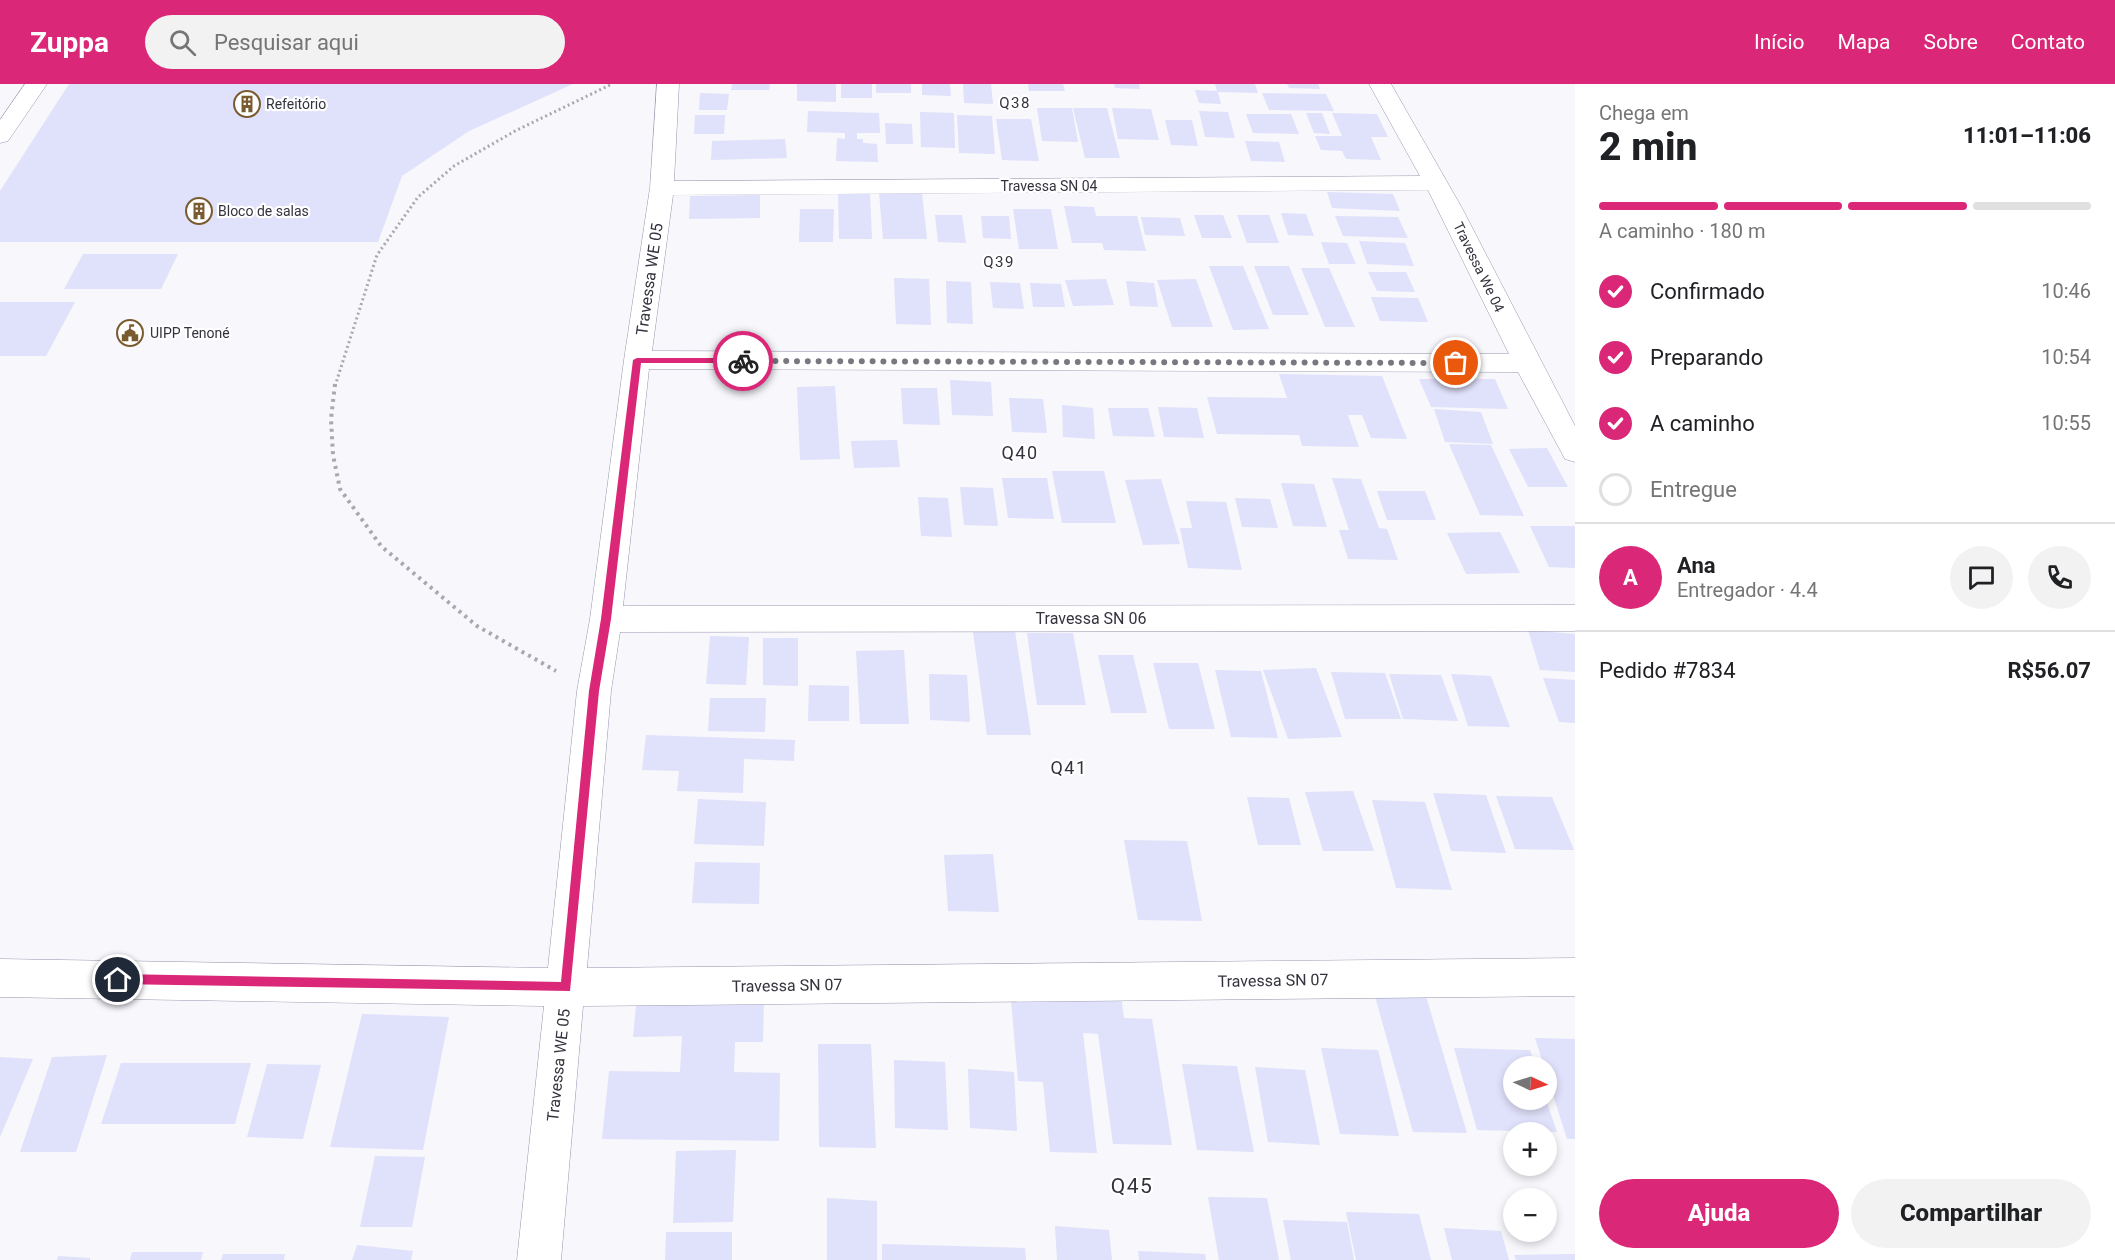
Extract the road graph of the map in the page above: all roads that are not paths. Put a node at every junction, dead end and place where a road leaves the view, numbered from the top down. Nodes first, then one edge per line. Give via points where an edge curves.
1 (36, 84) edge
2 (668, 84) edge
3 (1380, 84) edge
4 (0, 136) edge
5 (1436, 183) junction
6 (662, 188) junction
7 (637, 360) junction
8 (1527, 363) junction
9 (1575, 452) edge
10 (1575, 618) edge
11 (606, 619) junction
12 (1575, 977) edge
13 (0, 978) edge
14 (566, 987) junction
15 (538, 1260) edge

1 - 4 street
2 - 6 street, Travessa WE 05
3 - 5 street, Travessa We 04
5 - 6 street, Travessa SN 04
5 - 8 street, Travessa We 04
6 - 7 street, Travessa WE 05
7 - 8 street
7 - 11 street, Travessa WE 05
8 - 9 street, Travessa We 04
10 - 11 street, Travessa SN 06
11 - 14 street, Travessa WE 05 via 594,691
12 - 14 street, Travessa SN 07
13 - 14 street, Travessa SN 07
14 - 15 street, Travessa WE 05

